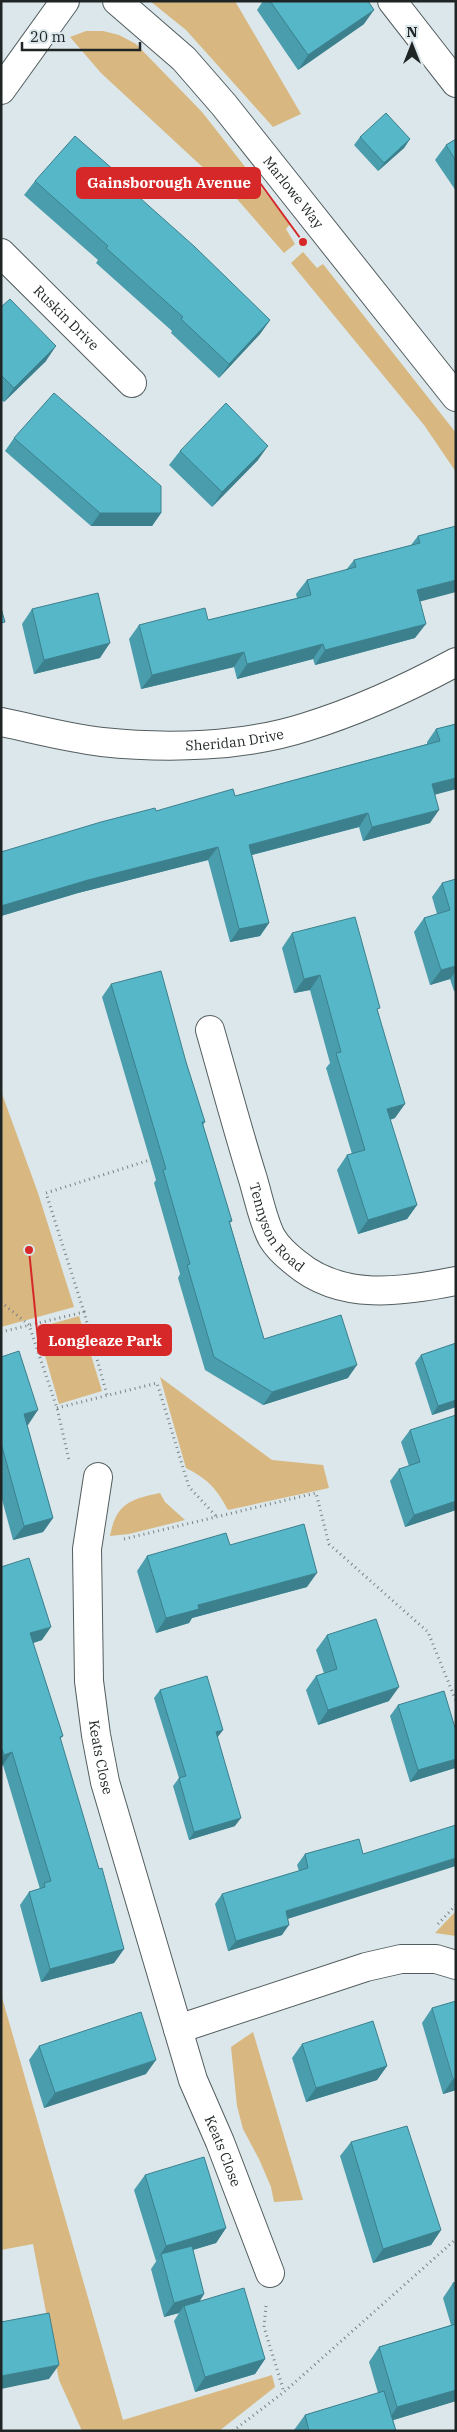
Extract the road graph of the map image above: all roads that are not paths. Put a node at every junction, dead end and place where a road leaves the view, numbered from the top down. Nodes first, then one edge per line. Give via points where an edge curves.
1 (65, 1) edge
2 (117, 1) edge
3 (392, 1) edge
4 (456, 83) edge
5 (1, 90) edge
6 (1, 254) edge
7 (132, 383) dead end
8 (456, 397) edge
9 (456, 662) edge
10 (1, 722) edge
11 (210, 1030) dead end
12 (456, 1282) edge
13 (98, 1477) dead end
14 (456, 1965) edge
15 (178, 2029) junction
16 (270, 2273) road end

1 - 5 street
2 - 8 street, Marlowe Way via 184,59 224,104
3 - 4 street
6 - 7 street, Ruskin Drive
9 - 10 street, Sheridan Drive via 418,682 305,728 238,741 169,746 101,742
11 - 12 street, Tennyson Road via 238,1133 272,1238 287,1255 326,1284 347,1288 377,1291
13 - 15 street, Keats Close via 87,1549 89,1681 98,1745 105,1782
14 - 15 street via 436,1959 401,1959 366,1967
15 - 16 street, Keats Close via 193,2080

